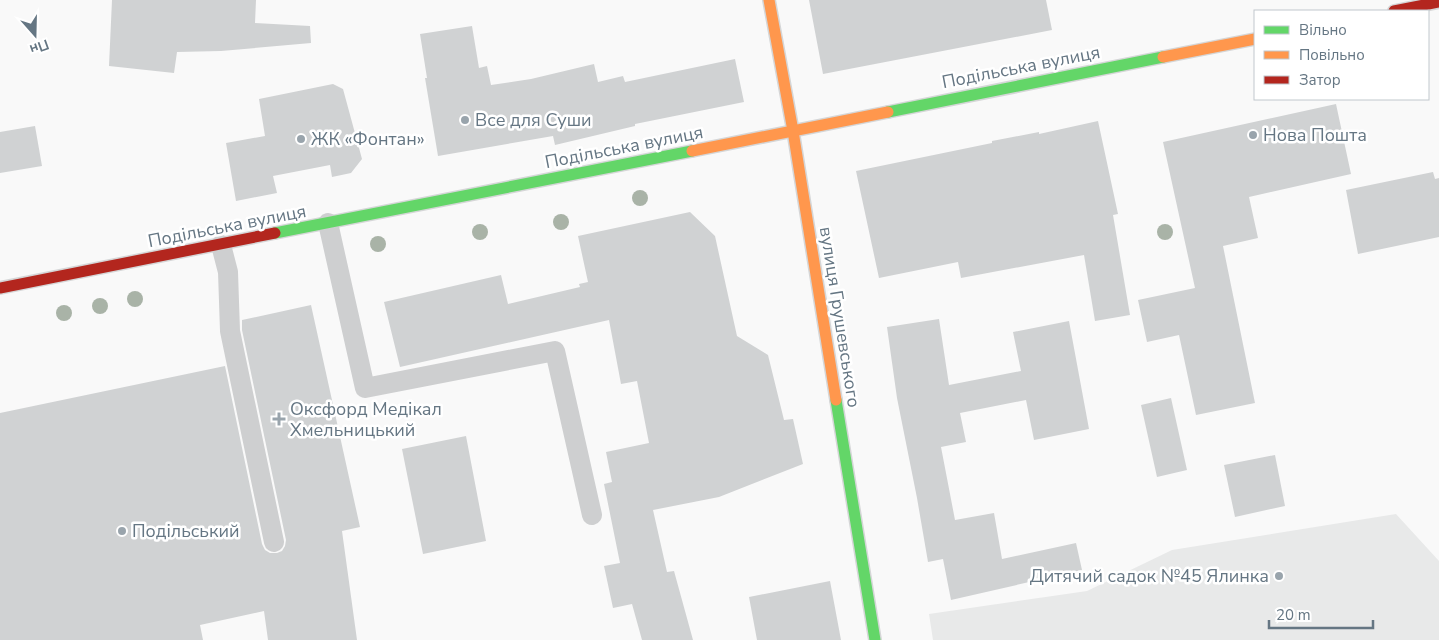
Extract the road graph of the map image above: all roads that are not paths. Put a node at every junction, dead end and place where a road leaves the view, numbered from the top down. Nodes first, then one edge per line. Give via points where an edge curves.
1 (769, 0) edge
2 (1439, 2) edge
3 (1399, 10) edge
4 (1254, 39) edge
5 (793, 131) junction
6 (328, 223) junction
7 (221, 244) junction
8 (0, 288) edge
9 (592, 515) dead end
10 (274, 542) dead end
11 (875, 640) edge

1 - 5 street, вулиця Грушевського
2 - 3 street
4 - 5 street, Подільська вулиця
5 - 6 street, Подільська вулиця
5 - 11 street, вулиця Грушевського
6 - 7 street, Подільська вулиця
6 - 9 lane via 365,388 555,351
7 - 8 street, Подільська вулиця
7 - 10 lane via 228,272 230,331

